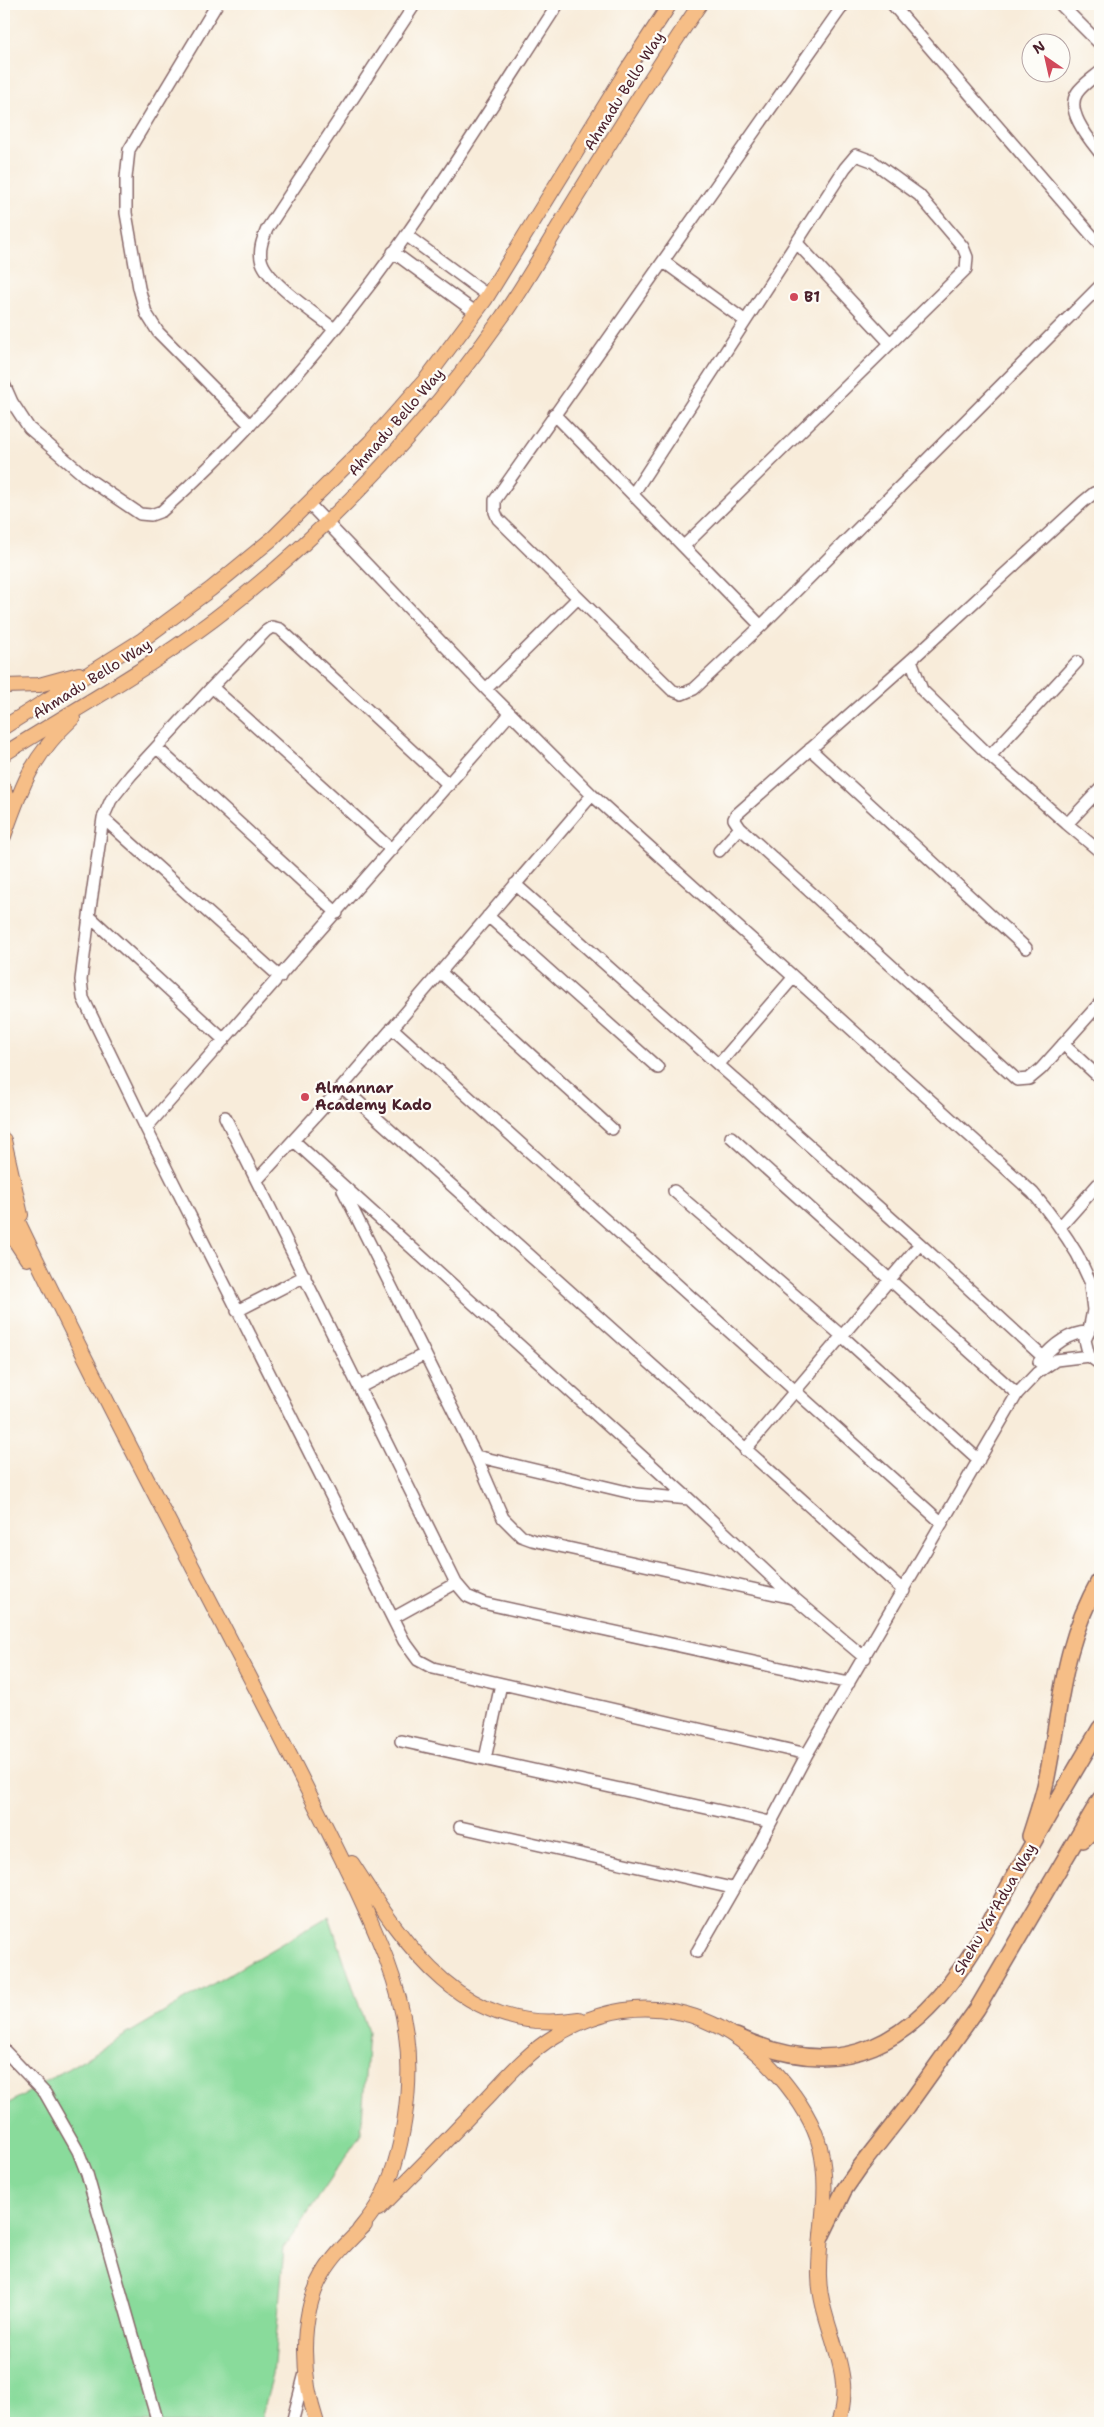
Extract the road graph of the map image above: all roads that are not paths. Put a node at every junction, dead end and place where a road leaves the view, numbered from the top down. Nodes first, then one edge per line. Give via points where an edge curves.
1 (217, 4) edge
2 (415, 4) edge
3 (558, 4) edge
4 (670, 4) edge
5 (700, 4) edge
6 (844, 4) edge
7 (892, 4) edge
8 (1060, 4) edge
9 (1100, 44) edge
10 (1100, 72) edge
11 (1100, 153) edge
12 (406, 235) junction
13 (796, 242) junction
14 (1100, 245) edge
15 (393, 252) junction
16 (664, 262) junction
17 (1100, 286) edge
18 (487, 296) junction
19 (476, 312) junction
20 (744, 320) junction
21 (334, 329) junction
22 (890, 343) junction
23 (4, 384) edge
24 (554, 414) junction
25 (249, 424) junction
26 (1100, 492) edge
27 (633, 494) junction
28 (309, 504) junction
29 (328, 521) junction
30 (684, 546) junction
31 (577, 600) junction
32 (761, 626) junction
33 (911, 660) junction
34 (110, 662) junction
35 (1077, 662) dead end
36 (114, 685) junction
37 (4, 686) edge
38 (212, 687) junction
39 (486, 689) junction
40 (510, 714) junction
41 (4, 727) edge
42 (157, 748) junction
43 (810, 749) junction
44 (4, 754) edge
45 (990, 756) junction
46 (449, 785) junction
47 (4, 788) edge
48 (1100, 789) edge
49 (592, 795) junction
50 (103, 818) junction
51 (1067, 824) junction
52 (740, 828) junction
53 (6, 830) edge
54 (392, 850) junction
55 (1098, 850) dead end
56 (719, 851) dead end
57 (516, 884) junction
58 (337, 914) junction
59 (89, 916) junction
60 (488, 916) junction
61 (1026, 948) dead end
62 (440, 972) junction
63 (280, 976) junction
64 (793, 978) junction
65 (1100, 1003) edge
66 (392, 1028) junction
67 (224, 1040) junction
68 (1063, 1044) junction
69 (719, 1064) junction
70 (658, 1068) dead end
71 (1100, 1078) edge
72 (342, 1087) junction
73 (225, 1117) dead end
74 (146, 1128) junction
75 (612, 1129) dead end
76 (731, 1137) dead end
77 (4, 1140) edge
78 (294, 1142) junction
79 (257, 1180) junction
80 (1100, 1182) edge
81 (340, 1184) junction
82 (674, 1191) dead end
83 (4, 1192) edge
84 (4, 1224) edge
85 (1060, 1227) junction
86 (27, 1242) junction
87 (920, 1244) junction
88 (305, 1276) junction
89 (891, 1279) junction
90 (1089, 1282) junction
91 (1099, 1297) edge
92 (237, 1311) junction
93 (64, 1315) junction
94 (1100, 1320) edge
95 (1088, 1331) junction
96 (842, 1336) junction
97 (425, 1354) junction
98 (1043, 1357) junction
99 (1097, 1363) edge
100 (1026, 1382) junction
101 (360, 1388) junction
102 (796, 1392) junction
103 (1017, 1394) junction
104 (745, 1450) junction
105 (476, 1456) junction
106 (979, 1460) junction
107 (689, 1499) junction
108 (942, 1523) junction
109 (1100, 1579) edge
110 (456, 1583) junction
111 (904, 1591) junction
112 (794, 1598) junction
113 (393, 1618) junction
114 (865, 1658) junction
115 (849, 1683) junction
116 (501, 1684) junction
117 (1100, 1728) edge
118 (401, 1741) dead end
119 (807, 1754) junction
120 (485, 1759) junction
121 (1100, 1799) edge
122 (321, 1817) junction
123 (770, 1822) junction
124 (1100, 1823) edge
125 (460, 1827) dead end
126 (1065, 1860) junction
127 (1019, 1866) junction
128 (732, 1888) junction
129 (697, 1952) dead end
130 (595, 2017) junction
131 (736, 2036) junction
132 (4, 2050) edge
133 (360, 2230) junction
134 (822, 2235) junction
135 (306, 2367) junction
136 (158, 2423) edge
137 (292, 2423) edge
138 (317, 2423) edge
139 (838, 2423) edge

1 - 25 street via 129,150 126,213 146,313 158,332
2 - 21 street via 267,228 260,246 261,261 270,276
3 - 12 street
4 - 18 main road, Ahmadu Bello Way
5 - 29 main road, Ahmadu Bello Way via 648,80 503,316 445,392 386,461
6 - 16 street
7 - 14 street
8 - 9 street
10 - 11 street via 1077,93 1073,106
12 - 15 street
12 - 18 street
13 - 20 street
13 - 22 street
13 - 22 street via 856,155 872,161 918,195 963,247 967,257 966,269
15 - 19 street
15 - 21 street
16 - 20 street
16 - 24 street
17 - 32 street
18 - 19 main road, Ahmadu Bello Way
19 - 28 main road, Ahmadu Bello Way via 426,378 370,442
20 - 27 street
21 - 25 street
22 - 30 street
23 - 25 street via 29,428 43,442 87,478 140,514 162,511
24 - 27 street
24 - 31 street via 495,500 495,512 498,519
26 - 33 street via 1083,502
27 - 30 street
28 - 29 street
28 - 34 main road, Ahmadu Bello Way via 212,589
29 - 36 main road, Ahmadu Bello Way via 230,607
29 - 39 street
30 - 32 street
31 - 32 street via 672,690 682,694 694,688
31 - 39 street
33 - 43 street
33 - 45 street via 922,690
34 - 37 main road via 58,681
34 - 41 main road, Ahmadu Bello Way
35 - 45 street
36 - 44 main road, Ahmadu Bello Way
36 - 53 main road via 73,718 32,764
38 - 42 street
38 - 46 street via 266,631 272,628 280,630
38 - 54 street
39 - 40 street
40 - 46 street
40 - 49 street
42 - 50 street via 111,800
42 - 58 street
43 - 52 street via 736,815 734,819
43 - 61 street
45 - 51 street
46 - 54 street
47 - 53 main road via 8,801
48 - 51 street
49 - 57 street
49 - 64 street
50 - 59 street
50 - 63 street
51 - 55 street
52 - 56 street
52 - 68 street via 1017,1080 1029,1079
54 - 58 street
57 - 60 street
57 - 69 street
58 - 63 street
59 - 67 street
59 - 74 street via 80,980 83,998
60 - 62 street
60 - 70 street
62 - 66 street
62 - 75 street
63 - 67 street
64 - 69 street
64 - 85 street via 1032,1193
65 - 68 street
66 - 72 street
66 - 102 street
67 - 74 street
68 - 71 street
69 - 87 street
72 - 78 street
72 - 104 street
73 - 79 street
74 - 92 street
76 - 89 street
77 - 86 main road
78 - 79 street
78 - 81 street
79 - 88 street
80 - 85 street
81 - 97 street
81 - 107 street
82 - 96 street
83 - 86 main road
84 - 93 main road
85 - 90 street via 1078,1255
86 - 93 main road
87 - 89 street
87 - 98 street
88 - 92 street
88 - 101 street
89 - 96 street
89 - 103 street
90 - 91 street
90 - 95 street via 1093,1310
92 - 113 street
93 - 122 main road
94 - 95 street
95 - 98 street via 1070,1335
95 - 99 street via 1085,1348
96 - 102 street
96 - 106 street
97 - 101 street
97 - 105 street
98 - 100 street
99 - 100 street via 1056,1360
100 - 103 street
101 - 110 street
102 - 104 street
102 - 108 street
103 - 106 street
104 - 111 street
105 - 107 street via 636,1494
105 - 112 street via 503,1518 521,1536
106 - 108 street
107 - 112 street
108 - 111 street
109 - 127 highway via 1087,1601 1072,1640 1061,1687 1047,1779
110 - 113 street
110 - 115 street via 468,1596 483,1602
111 - 114 street
112 - 114 street
113 - 116 street via 418,1660 433,1668
114 - 115 street
115 - 119 street
116 - 119 street
116 - 120 street
117 - 127 highway, Shehu Yar'Adua Way
118 - 120 street
119 - 123 street
120 - 123 street
121 - 126 highway
122 - 130 main road via 397,1932 439,1976 460,1992 494,2012 526,2021 555,2022
122 - 133 main road via 398,1989 406,2035 408,2080 398,2148 379,2202
123 - 128 street
124 - 126 highway
125 - 128 street
126 - 134 highway via 977,2009 860,2167
127 - 131 highway, Shehu Yar'Adua Way via 976,1948 956,1976 928,2010 896,2034 848,2054 804,2058 762,2048
128 - 129 street
130 - 131 main road via 641,2008 665,2008 689,2014
130 - 133 main road via 552,2038 520,2064
131 - 134 main road via 790,2089 813,2128 826,2186
132 - 136 street via 45,2093 78,2151
133 - 135 main road via 334,2259 315,2290 306,2335
134 - 139 main road via 821,2297 844,2385
135 - 137 street
135 - 138 main road

